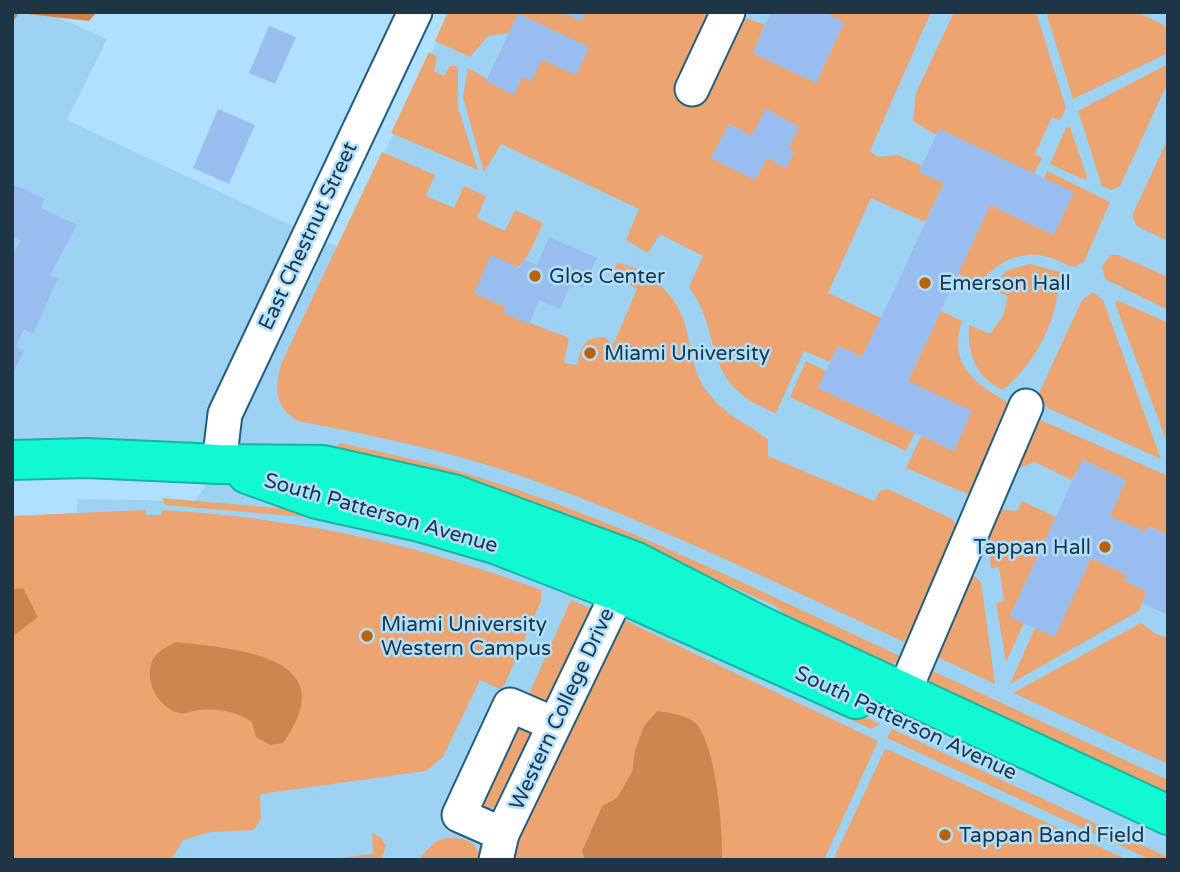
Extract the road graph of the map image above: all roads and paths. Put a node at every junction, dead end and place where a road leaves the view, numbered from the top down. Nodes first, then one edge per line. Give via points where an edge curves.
1 (415, 12) edge
2 (728, 12) edge
3 (692, 89) dead end
4 (1026, 406) dead end
5 (12, 460) edge
6 (219, 464) junction
7 (626, 577) junction
8 (904, 692) junction
9 (554, 724) junction
10 (1168, 815) edge
11 (1168, 842) edge
12 (499, 847) edge

1 - 6 street, East Chestnut Street via 225,414
2 - 3 street
4 - 8 street
5 - 6 highway, South Patterson Avenue via 100,458
6 - 7 highway, South Patterson Avenue via 323,465 453,494
7 - 8 highway, South Patterson Avenue
7 - 9 street, Western College Drive
7 - 11 highway, South Patterson Avenue
8 - 10 highway, South Patterson Avenue
9 - 12 street, Western College Drive
9 - 12 street via 510,705 459,814

